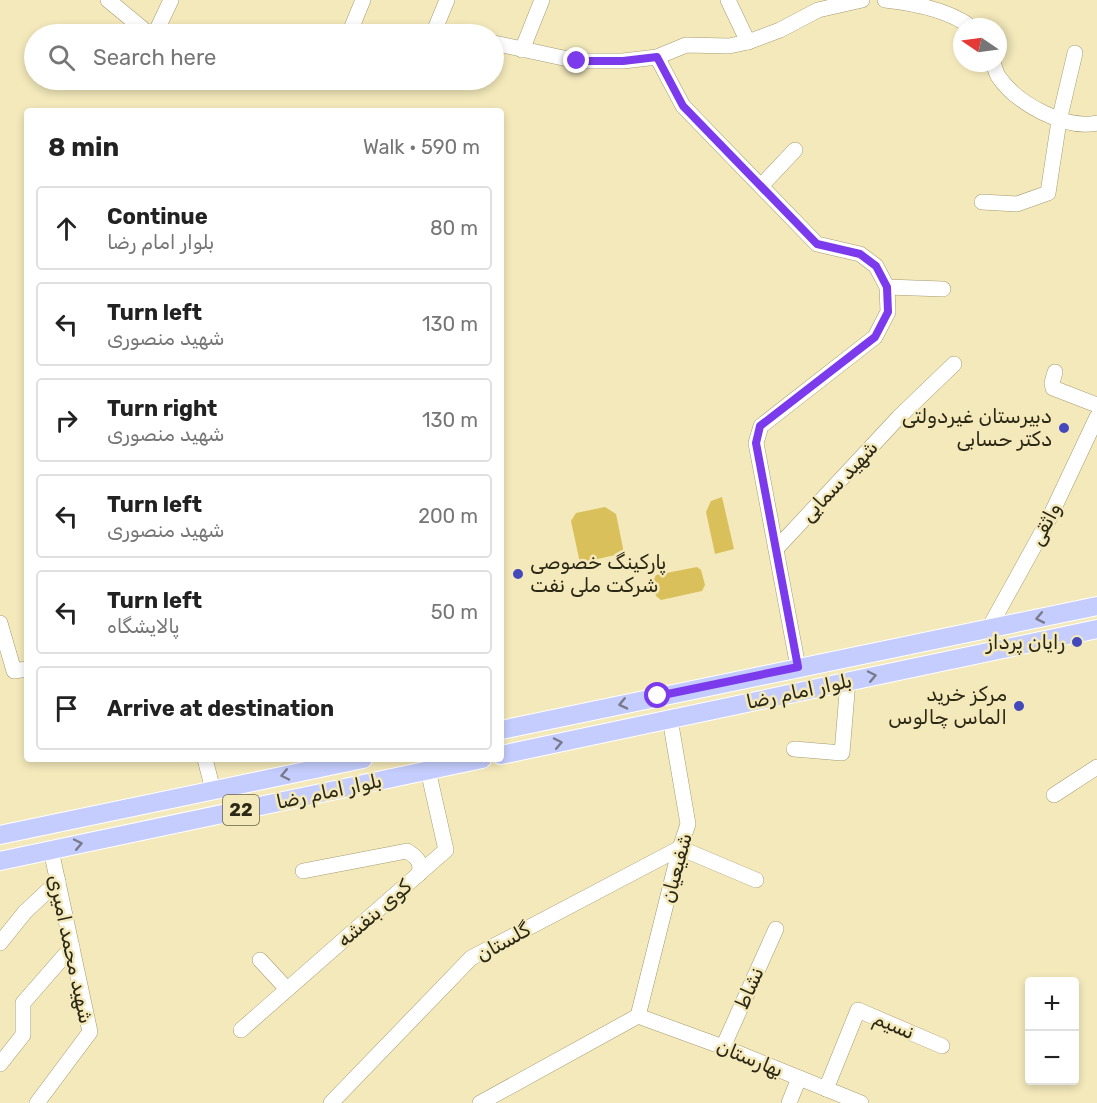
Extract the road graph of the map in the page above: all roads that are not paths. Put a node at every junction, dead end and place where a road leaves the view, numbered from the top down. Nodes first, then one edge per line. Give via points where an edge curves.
1 (171, 0) edge
2 (363, 0) edge
3 (447, 0) edge
4 (542, 0) edge
5 (728, 0) edge
6 (862, 0) edge
7 (885, 0) edge
8 (113, 2) edge
9 (955, 18) edge
10 (138, 24) edge
11 (160, 24) edge
12 (353, 24) edge
13 (437, 24) edge
14 (748, 42) junction
15 (504, 46) edge
16 (522, 50) junction
17 (1075, 53) dead end
18 (657, 57) junction
19 (996, 72) edge
20 (1059, 121) junction
21 (1097, 123) edge
22 (795, 150) dead end
23 (761, 186) junction
24 (982, 202) dead end
25 (887, 287) junction
26 (943, 289) dead end
27 (954, 364) dead end
28 (1056, 372) dead end
29 (1097, 405) edge
30 (1097, 417) edge
31 (776, 549) junction
32 (1097, 606) edge
33 (0, 623) edge
34 (989, 628) junction
35 (1097, 629) edge
36 (798, 667) junction
37 (24, 669) edge
38 (848, 681) junction
39 (691, 689) junction
40 (696, 712) junction
41 (670, 719) junction
42 (527, 725) junction
43 (504, 729) edge
44 (532, 748) junction
45 (794, 749) dead end
46 (504, 754) edge
47 (206, 762) edge
48 (348, 762) edge
49 (467, 762) edge
50 (1097, 767) edge
51 (428, 770) junction
52 (213, 790) junction
53 (1054, 795) dead end
54 (0, 835) edge
55 (680, 848) junction
56 (51, 850) junction
57 (0, 861) edge
58 (303, 871) dead end
59 (419, 874) junction
60 (756, 880) dead end
61 (58, 881) junction
62 (776, 929) dead end
63 (0, 943) edge
64 (72, 948) junction
65 (260, 960) dead end
66 (287, 989) junction
67 (638, 1016) junction
68 (241, 1030) dead end
69 (942, 1046) dead end
70 (723, 1047) junction
71 (0, 1064) edge
72 (799, 1078) junction
73 (826, 1089) junction
74 (37, 1103) edge
75 (332, 1103) edge
76 (480, 1103) edge
77 (789, 1103) edge
78 (861, 1103) edge

1 - 11 street
2 - 12 street
3 - 13 street
4 - 16 street
5 - 14 street
6 - 14 street via 818,10
7 - 9 street via 915,4
8 - 10 street
14 - 18 street via 729,46 686,45
15 - 16 street
16 - 18 street via 577,61
17 - 20 street
18 - 23 street via 683,106
19 - 20 street via 1022,100
20 - 21 street
20 - 24 street via 1048,193 1017,204
22 - 23 street
23 - 25 street via 817,244 860,254 876,266
25 - 26 street
25 - 31 street via 888,312 875,337 760,426 756,443
27 - 31 street, شهید سمایی
28 - 29 street via 1053,388
30 - 34 street, واثقی via 1047,523
31 - 36 street
32 -> 34 main road, بلوار امام رضا
33 - 37 street via 14,671
34 - 36 main road, بلوار امام رضا
38 -> 35 main road, بلوار امام رضا
36 - 39 main road, بلوار امام رضا
38 - 40 main road, بلوار امام رضا
38 - 45 street via 842,753
39 - 40 main road
39 -> 42 main road, بلوار امام رضا
40 - 41 main road, بلوار امام رضا
44 -> 41 main road, بلوار امام رضا
41 - 55 street, شفیعیان via 688,824
42 - 43 main road, بلوار امام رضا
42 - 44 main road
44 - 46 main road, بلوار امام رضا
47 - 52 street
48 -> 52 main road, بلوار امام رضا
49 - 51 main road, بلوار امام رضا / 22
50 - 53 street
56 -> 51 main road, بلوار امام رضا / 22
51 - 59 street, کوی بنفشه via 446,850
52 - 54 main road, بلوار امام رضا
55 - 60 street
55 - 67 street, شفیعیان
55 - 75 street, گلستان via 471,958
56 - 57 main road, بلوار امام رضا / 22
56 - 61 street, شهید محمد امیری
58 - 59 street via 407,851 416,856 421,866
59 - 66 street, کوی بنفشه
61 - 63 street
61 - 64 street, شهید محمد امیری
62 - 70 street, نشاط
64 - 71 street via 23,1003 23,1035
64 - 74 street, شهید محمد امیری via 90,1032
65 - 66 street
66 - 68 street, کوی بنفشه
67 - 70 street, بهارستان
67 - 76 street
69 - 73 street, نسیم via 858,1010
70 - 72 street, بهارستان
72 - 73 street, بهارستان
72 - 77 street
73 - 78 street, بهارستان

